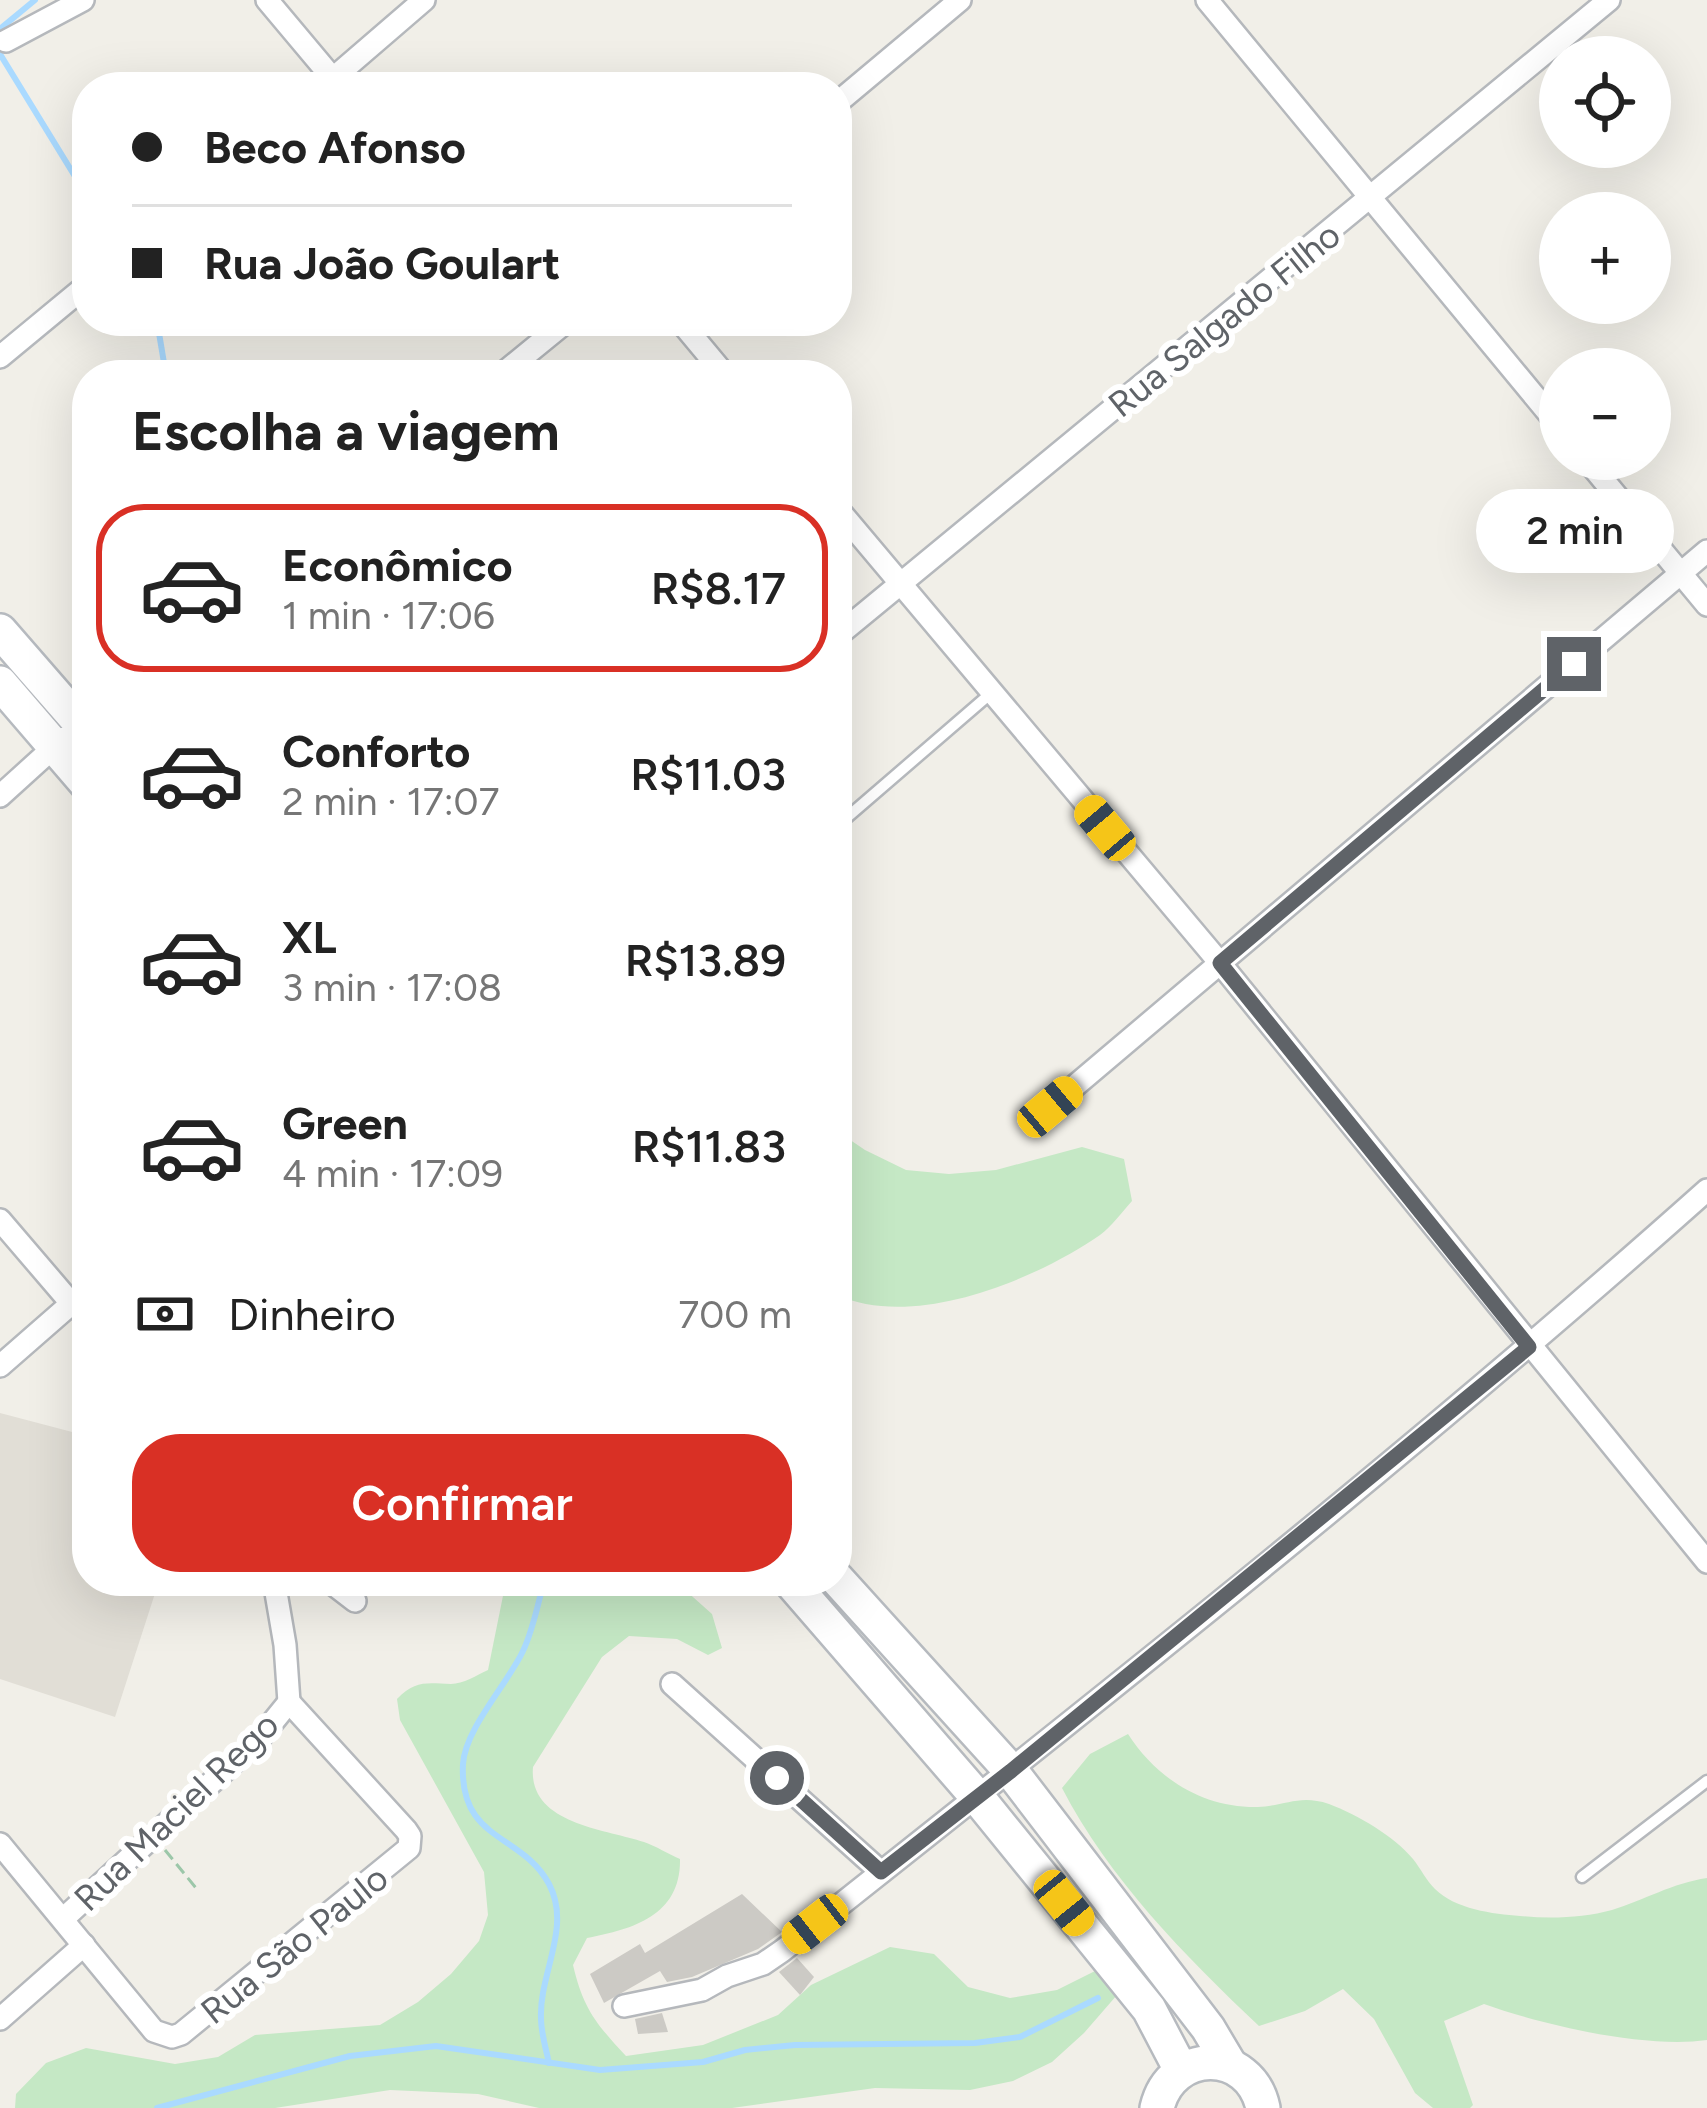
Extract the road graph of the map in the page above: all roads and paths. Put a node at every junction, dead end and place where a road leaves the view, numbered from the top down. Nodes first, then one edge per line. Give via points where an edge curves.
1 (83, 0) edge
2 (267, 0) edge
3 (424, 0) edge
4 (960, 0) edge
5 (1207, 0) edge
6 (1609, 0) edge
7 (6, 41) dead end
8 (323, 72) edge
9 (345, 72) edge
10 (852, 90) edge
11 (1372, 198) junction
12 (72, 297) edge
13 (534, 336) edge
14 (692, 336) edge
15 (0, 357) edge
16 (513, 360) edge
17 (712, 360) edge
18 (1539, 401) edge
19 (1603, 480) edge
20 (852, 526) edge
21 (1707, 551) edge
22 (1680, 574) junction
23 (901, 584) junction
24 (1707, 605) edge
25 (852, 624) edge
26 (0, 631) edge
27 (0, 683) edge
28 (990, 694) junction
29 (72, 710) edge
30 (72, 733) edge
31 (54, 746) junction
32 (72, 767) edge
33 (0, 796) edge
34 (852, 813) edge
35 (1220, 963) junction
36 (1050, 1107) dead end
37 (1707, 1190) edge
38 (0, 1220) edge
39 (72, 1290) edge
40 (72, 1303) edge
41 (1529, 1347) junction
42 (0, 1366) edge
43 (1707, 1562) edge
44 (277, 1596) edge
45 (350, 1596) edge
46 (803, 1596) edge
47 (852, 1596) edge
48 (355, 1600) dead end
49 (672, 1684) dead end
50 (289, 1702) junction
51 (1011, 1771) junction
52 (1707, 1781) edge
53 (978, 1798) junction
54 (153, 1835) junction
55 (0, 1844) edge
56 (881, 1872) junction
57 (1582, 1877) dead end
58 (196, 1888) dead end
59 (63, 1919) junction
60 (84, 1945) junction
61 (624, 2006) dead end
62 (0, 2019) edge
63 (1230, 2065) junction
64 (1181, 2070) junction
65 (1267, 2105) edge
66 (1157, 2108) edge

1 - 7 street
2 - 8 street
3 - 9 street
4 - 10 street
5 - 11 street
6 - 11 street, Rua Salgado Filho
11 - 18 street
11 - 23 street, Rua Salgado Filho
12 - 15 street
13 - 16 street
14 - 17 street
19 - 22 street
20 - 23 street
21 - 22 street
22 - 24 street
22 - 35 street
23 - 25 street, Rua Salgado Filho
23 - 28 street
26 - 29 main road
27 - 31 main road
28 - 34 lane
28 - 35 street
30 - 31 street
31 - 32 main road
31 - 33 street
35 - 36 street
35 - 41 street
37 - 41 street
38 - 39 street
40 - 42 street
41 - 43 street
41 - 51 street
44 - 50 street
45 - 48 street
46 - 53 main road
47 - 51 main road
49 - 56 street
50 - 54 street, Rua Maciel Rego
50 - 60 street, Rua São Paulo via 406,1830 411,1841 403,1856 172,2037 154,2031
51 - 53 street
51 - 63 main road
52 - 57 lane
53 - 56 street
53 - 64 main road via 1149,2008
54 - 58 path
54 - 59 street, Rua Maciel Rego
55 - 59 street, Rua São Paulo
56 - 61 street via 763,1964 701,1990
59 - 60 street, Rua São Paulo
60 - 62 street, Rua Maciel Rego
63 - 64 main road via 1199,2062
63 - 65 main road
64 - 66 main road

